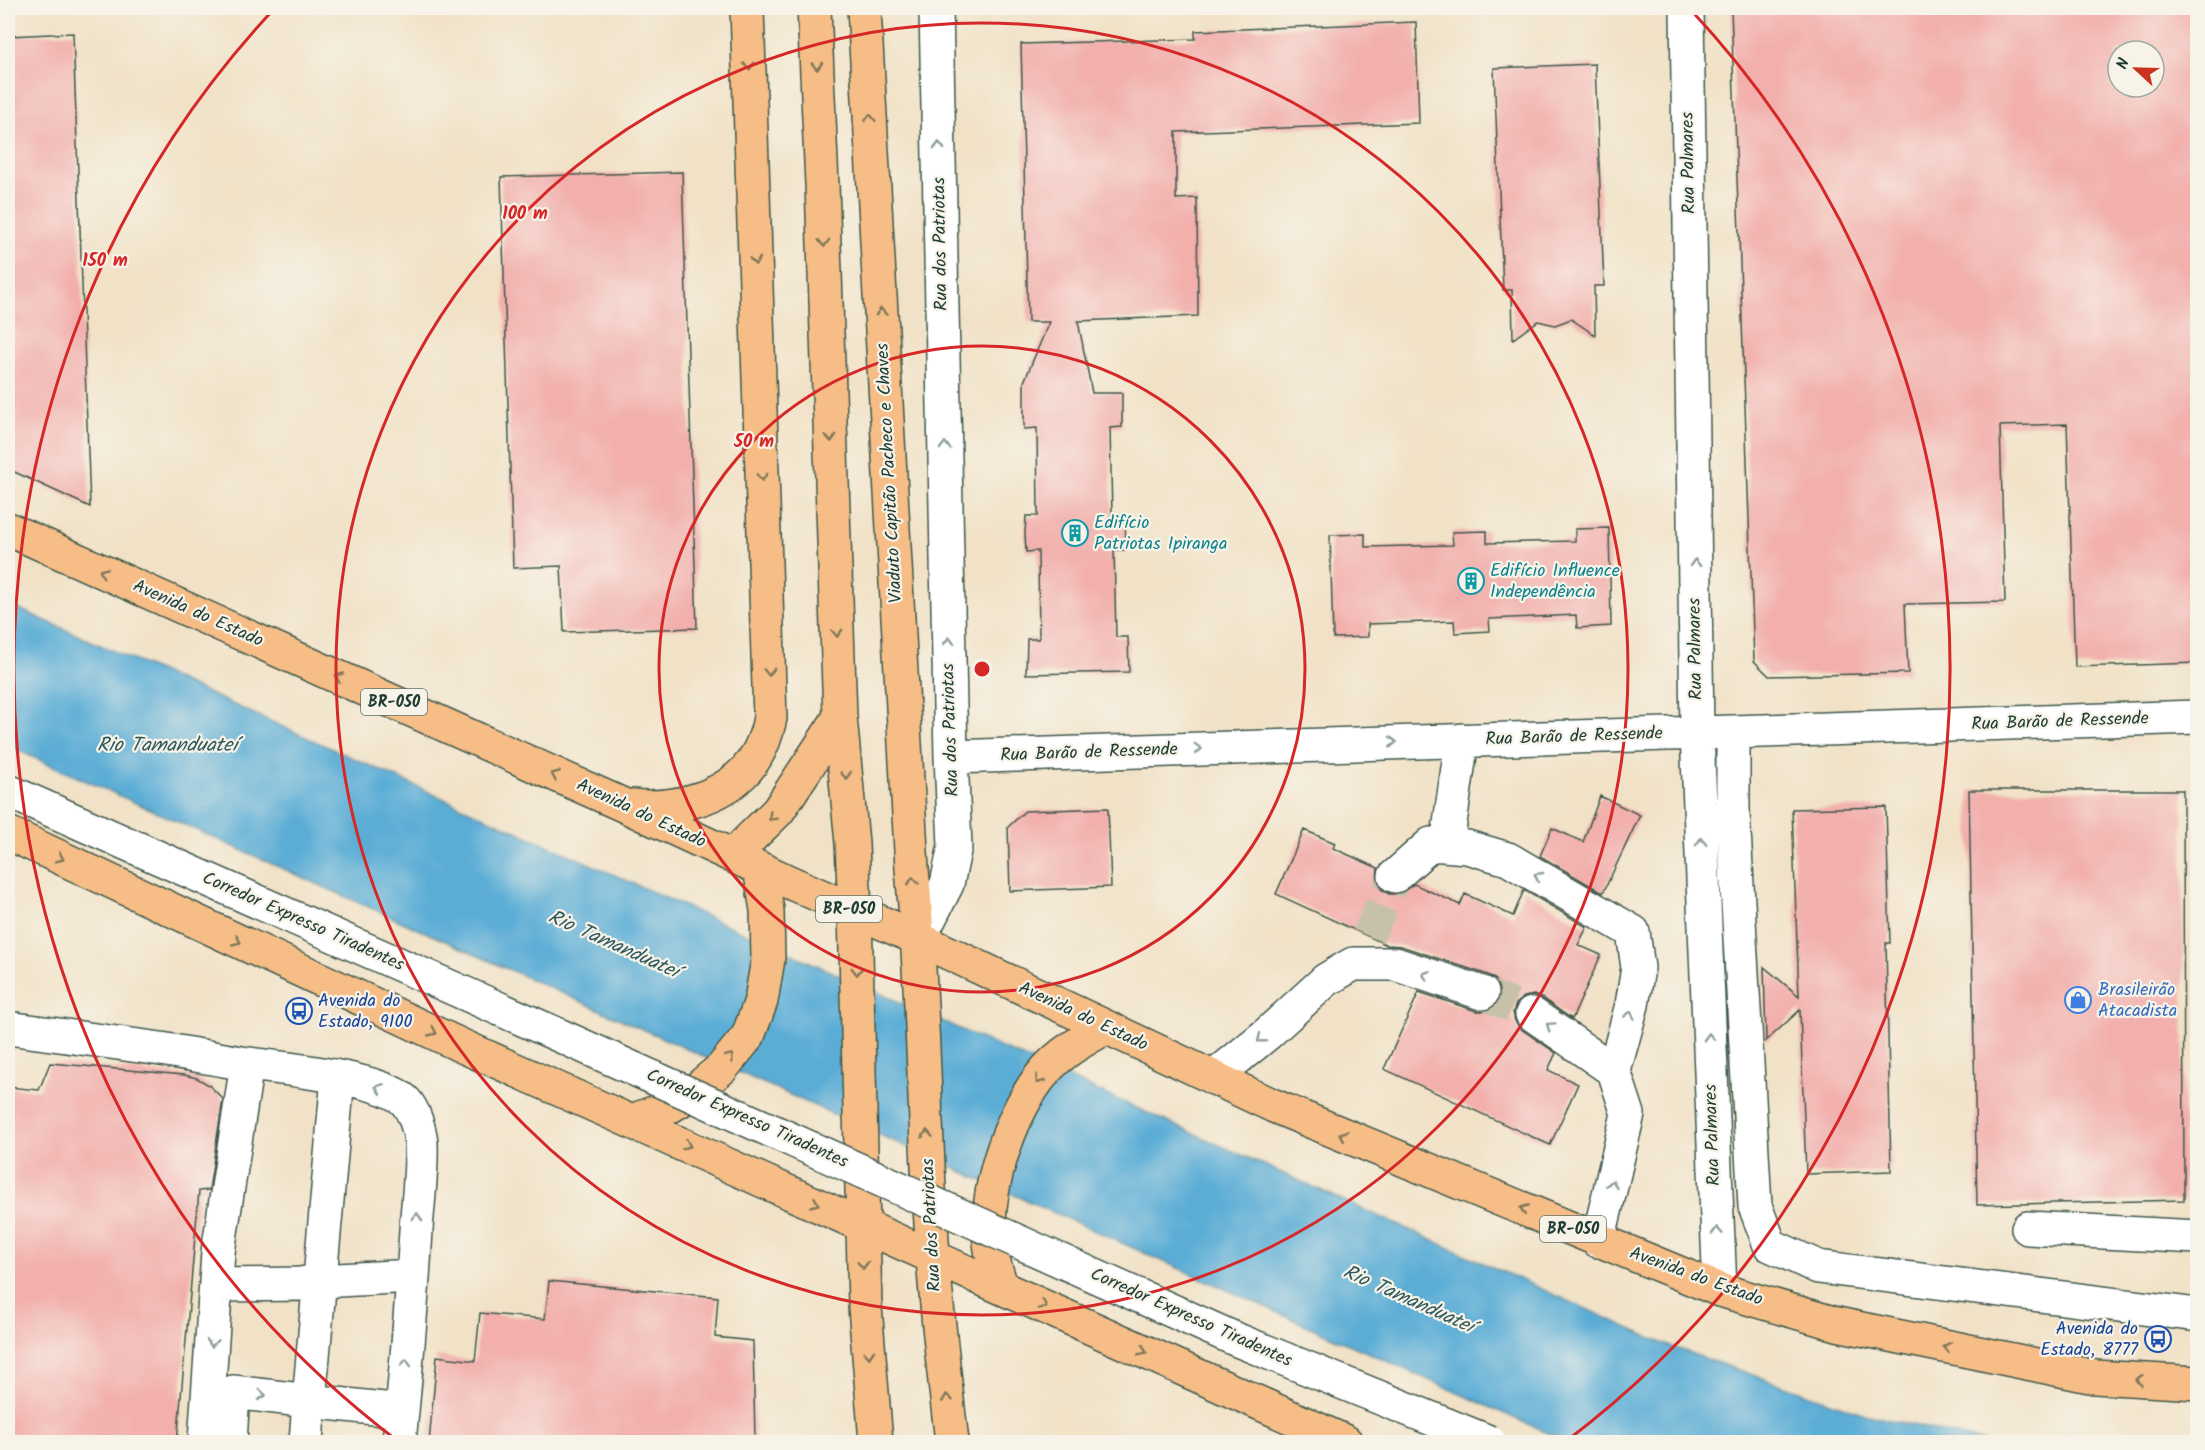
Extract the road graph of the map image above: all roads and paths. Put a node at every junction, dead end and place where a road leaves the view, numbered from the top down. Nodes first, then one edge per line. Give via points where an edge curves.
1 (747, 8) edge
2 (814, 8) edge
3 (864, 8) edge
4 (936, 8) edge
5 (1687, 8) edge
6 (8, 529) edge
7 (840, 717) junction
8 (2198, 717) edge
9 (1697, 732) junction
10 (1733, 734) junction
11 (1462, 741) junction
12 (951, 758) junction
13 (8, 791) edge
14 (621, 804) junction
15 (8, 833) edge
16 (1447, 844) junction
17 (746, 863) junction
18 (1395, 876) tunnel mouth
19 (855, 912) junction
20 (919, 939) junction
21 (1482, 993) tunnel mouth
22 (1532, 1014) tunnel mouth
23 (8, 1028) edge
24 (1105, 1028) junction
25 (247, 1064) junction
26 (1614, 1071) junction
27 (338, 1077) junction
28 (1213, 1078) junction
29 (632, 1121) junction
30 (861, 1224) junction
31 (2028, 1228) dead end
32 (2198, 1237) edge
33 (1598, 1241) junction
34 (933, 1255) junction
35 (413, 1276) junction
36 (319, 1281) junction
37 (216, 1285) junction
38 (1002, 1287) junction
39 (1720, 1290) junction
40 (2198, 1315) edge
41 (2198, 1383) edge
42 (309, 1401) junction
43 (872, 1401) junction
44 (402, 1410) junction
45 (205, 1443) edge
46 (230, 1443) edge
47 (306, 1443) edge
48 (399, 1443) edge
49 (858, 1443) edge
50 (876, 1443) edge
51 (952, 1443) edge
52 (1346, 1443) edge
53 (1489, 1443) edge

1 -> 14 main road via 770,718 766,739 753,759 741,775 725,786 674,805
2 -> 7 main road
20 -> 3 main road, Viaduto Capitão Pacheco e Chaves
12 -> 4 street, Rua dos Patriotas
9 -> 5 street, Rua Palmares
14 -> 6 main road, Avenida do Estado / BR-050
7 -> 17 main road
7 -> 19 main road
8 - 10 street, Rua Barão de Ressende
9 - 10 street, Rua Barão de Ressende
9 - 11 street, Rua Barão de Ressende
39 -> 9 street, Rua Palmares
10 - 40 street via 1734,825 1755,1206 1770,1245 1818,1267
12 -> 11 street, Rua Barão de Ressende
11 - 16 street
12 - 20 street, Rua dos Patriotas via 956,846 947,884
13 - 53 street, Corredor Expresso Tiradentes, bridge via 1235,1339
14 - 17 main road, Avenida do Estado / BR-050
15 -> 29 main road via 319,980
16 - 18 street via 1431,844
26 -> 16 street via 1638,968 1633,932 1508,859
17 - 19 main road, Avenida do Estado / BR-050
29 -> 17 main road via 692,1094 722,1068 748,1036 761,1000 768,959 767,910
19 - 20 main road, Avenida do Estado / BR-050
19 -> 30 main road
20 - 24 main road, Avenida do Estado / BR-050
34 -> 20 main road, Rua dos Patriotas
21 -> 28 street via 1360,950
26 -> 22 street
23 - 25 street
24 - 28 main road, Avenida do Estado / BR-050
24 -> 38 main road via 1064,1053 1045,1071 1012,1127 1000,1159 990,1210 990,1246
25 - 27 street
25 - 37 street
33 -> 26 street via 1628,1114
35 -> 27 street via 421,1142 413,1113 405,1101 393,1094
27 - 36 street
33 -> 28 main road, Avenida do Estado / BR-050
29 -> 30 main road
30 - 34 main road
30 -> 43 main road
31 - 32 street
33 - 39 main road, Avenida do Estado / BR-050
34 - 38 main road
51 -> 34 main road, Rua dos Patriotas
35 - 36 street
44 -> 35 street
36 - 37 street
36 - 42 street
37 -> 45 street
38 -> 52 main road
41 -> 39 main road, Avenida do Estado / BR-050 via 2095,1377 1837,1324
42 - 44 street
46 -> 42 street via 233,1392
42 - 47 street
43 - 49 main road
43 - 50 main road
44 - 48 street

